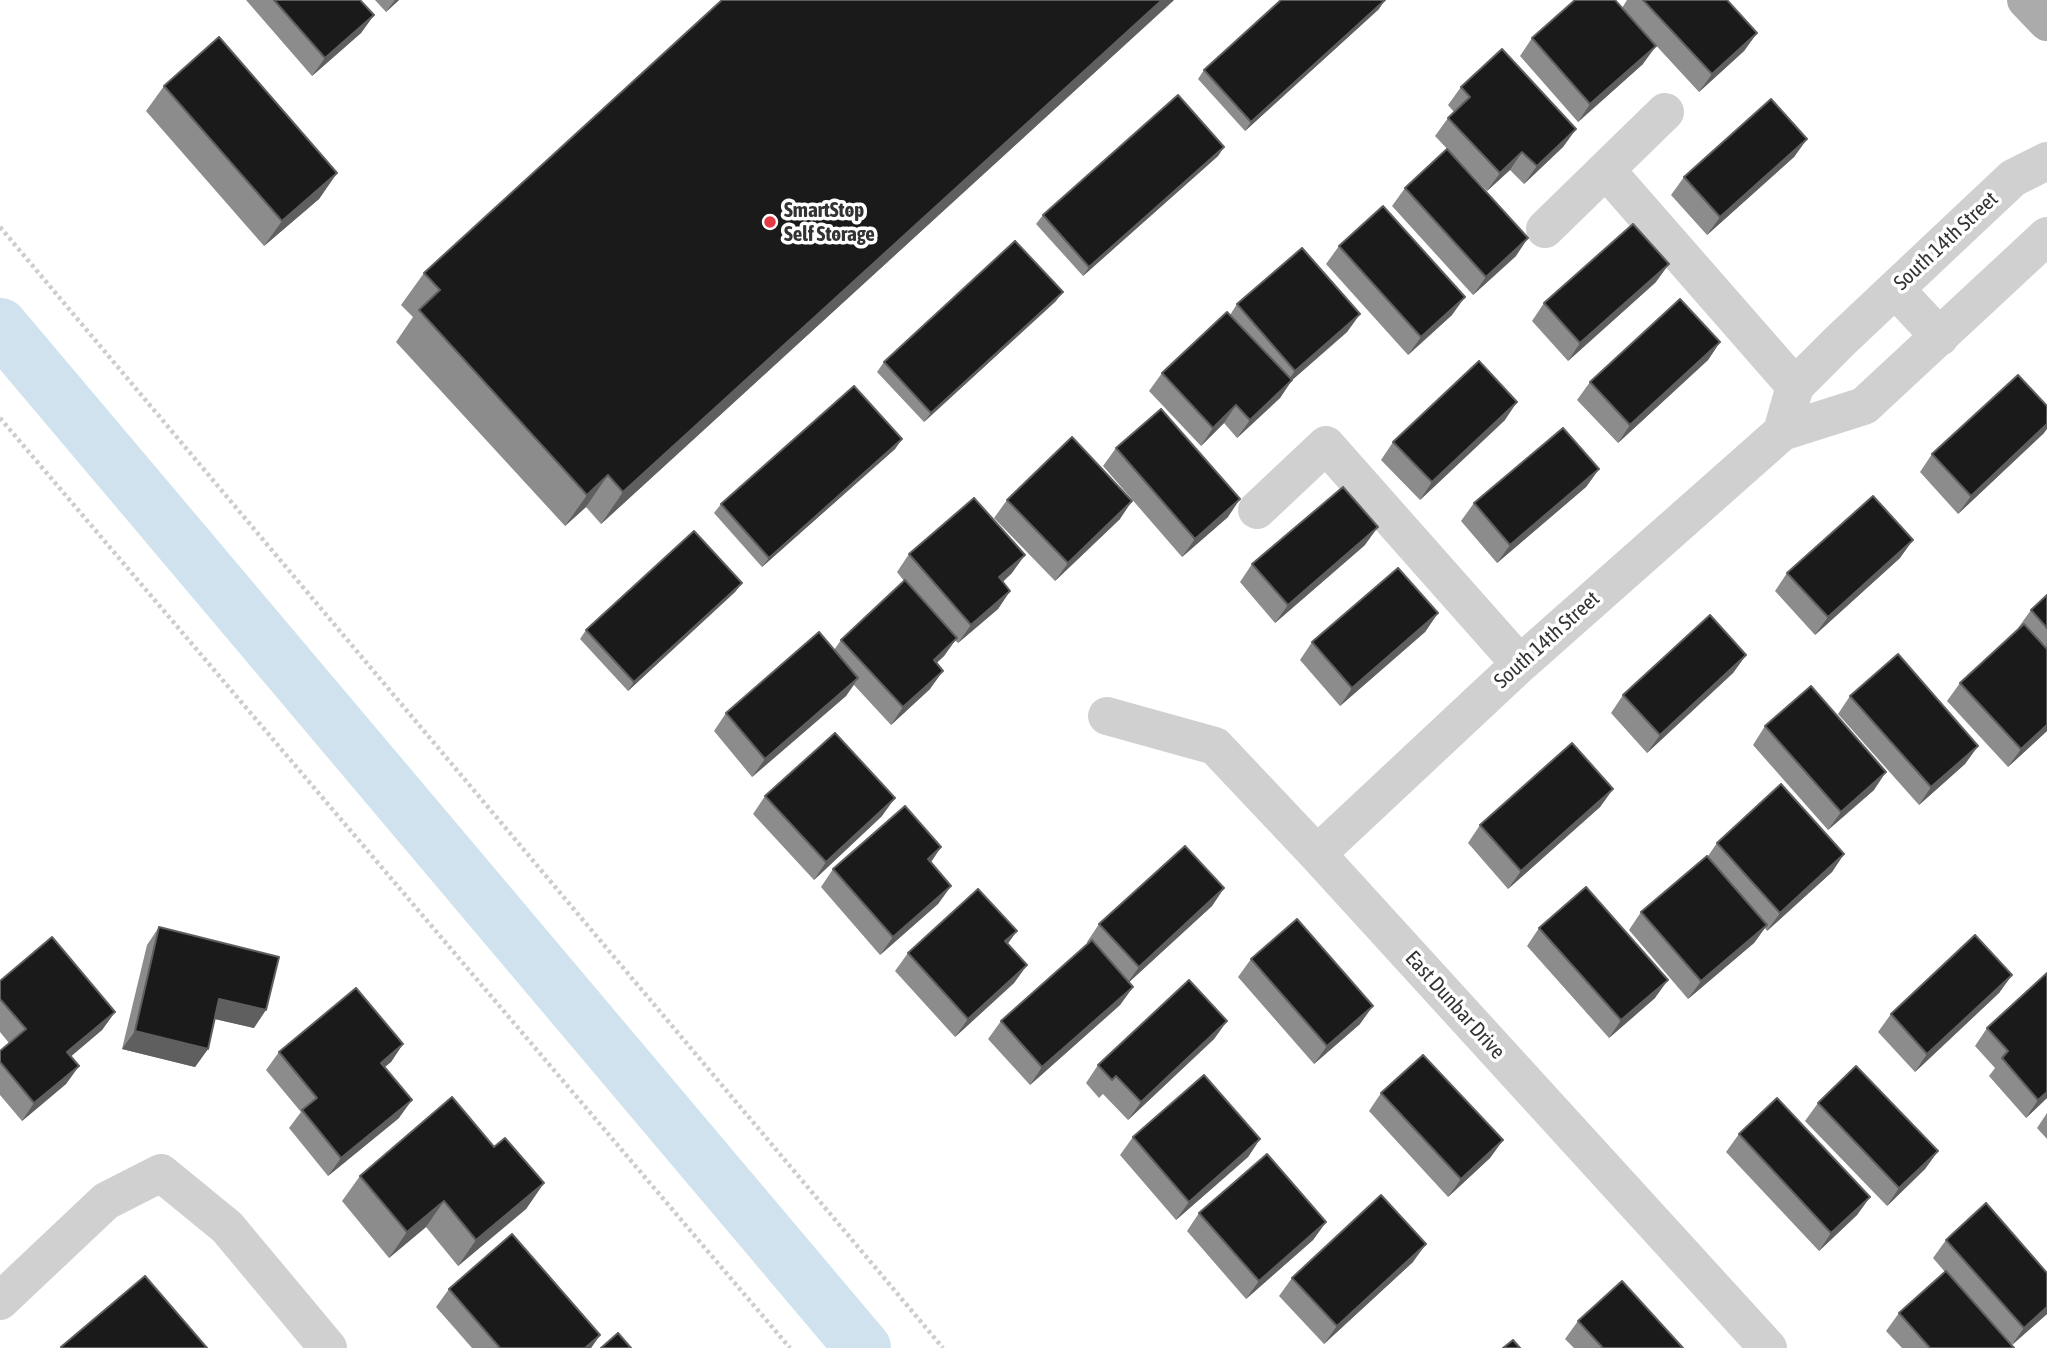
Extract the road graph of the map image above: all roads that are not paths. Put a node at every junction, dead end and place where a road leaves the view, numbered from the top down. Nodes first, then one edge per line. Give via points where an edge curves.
1 (2026, 0) edge
2 (2047, 22) edge
3 (1665, 112) dead end
4 (2047, 161) edge
5 (1606, 170) junction
6 (1545, 229) dead end
7 (2047, 236) edge
8 (1895, 289) junction
9 (1940, 337) junction
10 (1795, 386) junction
11 (1782, 432) junction
12 (1257, 510) dead end
13 (1520, 664) junction
14 (1107, 716) dead end
15 (1317, 854) junction
16 (0, 1301) edge
17 (328, 1348) edge
18 (1768, 1348) edge

1 - 2 main road
3 - 5 street
4 - 8 street, South 14th Street via 2013,178
5 - 6 street
5 - 10 street
7 - 9 street, South 14th Street
8 - 9 street
8 - 10 street, South 14th Street
9 - 11 street, South 14th Street via 1864,406
10 - 11 street
11 - 13 street, South 14th Street
12 - 13 street via 1326,446
13 - 15 street, South 14th Street
14 - 15 street, East Dunbar Drive via 1215,746
15 - 18 street, East Dunbar Drive
16 - 17 street via 106,1201 161,1174 227,1227

